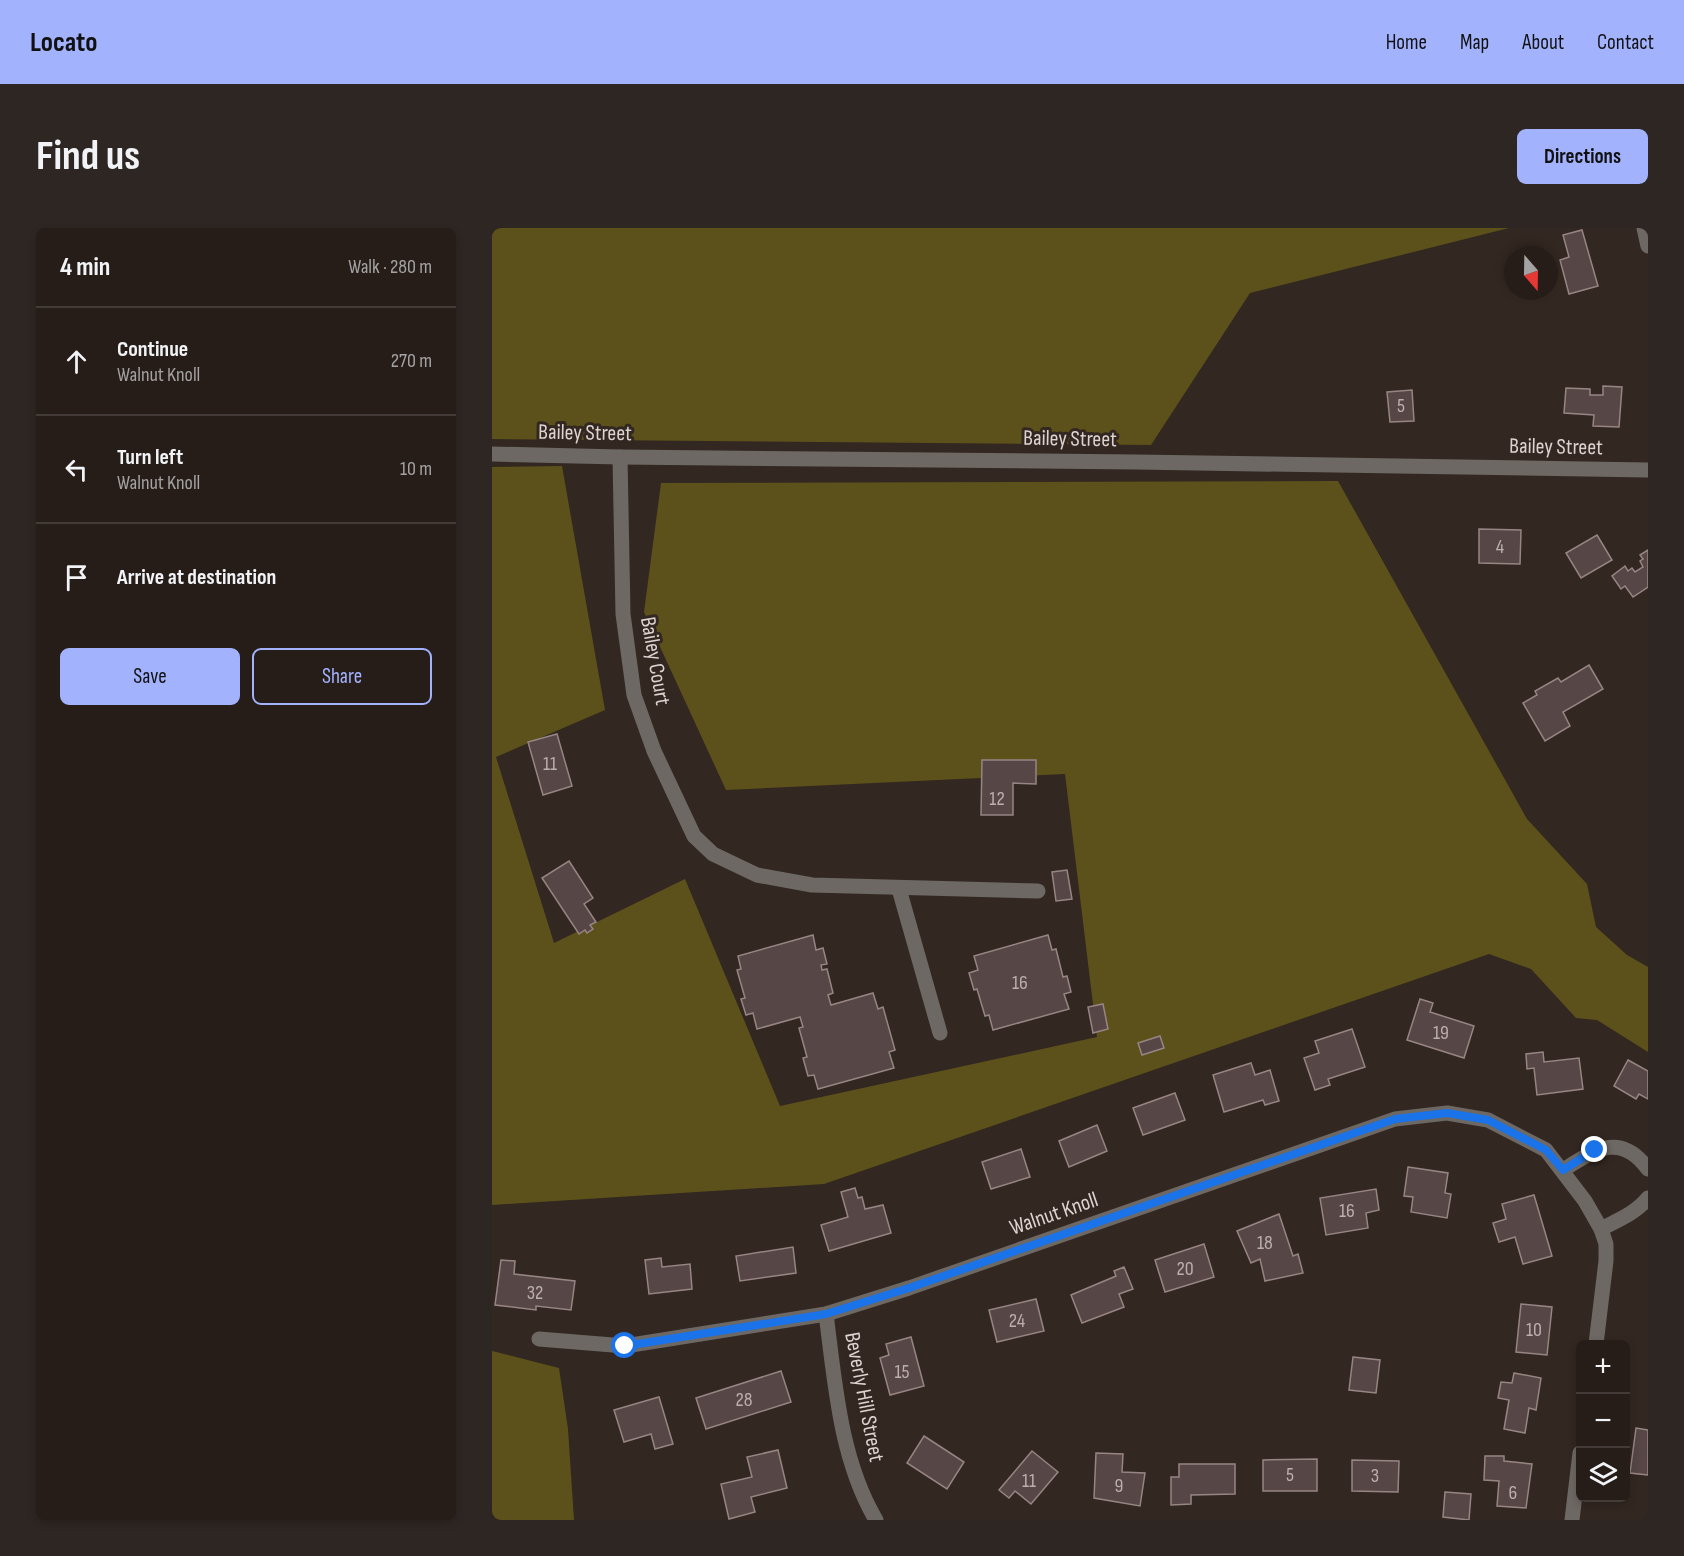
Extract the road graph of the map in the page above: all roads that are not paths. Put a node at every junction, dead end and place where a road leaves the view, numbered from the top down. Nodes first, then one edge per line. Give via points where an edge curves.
1 (1644, 228) edge
2 (1648, 246) edge
3 (492, 454) edge
4 (620, 457) junction
5 (1648, 470) edge
6 (899, 889) junction
7 (1038, 891) dead end
8 (940, 1033) dead end
9 (1648, 1169) edge
10 (1563, 1170) junction
11 (1648, 1198) edge
12 (1601, 1229) junction
13 (826, 1314) junction
14 (539, 1339) dead end
15 (1596, 1340) edge
16 (1576, 1490) edge
17 (876, 1520) edge
18 (1572, 1520) edge

1 - 2 street
3 - 4 street, Bailey Street
4 - 5 street, Bailey Street
4 - 6 street, Bailey Court via 623,614 634,695 654,751 694,836 713,854 757,875 812,885
6 - 7 street
6 - 8 street
9 - 10 street via 1638,1156 1614,1146 1595,1150
10 - 12 street, Walnut Knoll
10 - 13 street, Walnut Knoll via 1546,1150 1488,1120 1447,1113 1395,1119
11 - 12 street via 1630,1214
12 - 15 street, Walnut Knoll via 1606,1261
13 - 14 street, Walnut Knoll via 625,1346
13 - 17 street, Beverly Hill Street via 839,1412 856,1475
16 - 18 street

